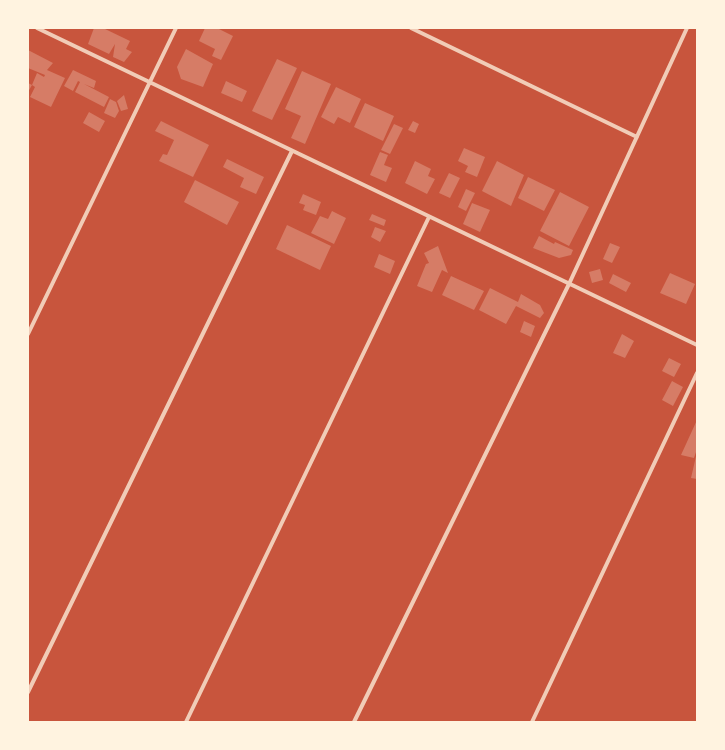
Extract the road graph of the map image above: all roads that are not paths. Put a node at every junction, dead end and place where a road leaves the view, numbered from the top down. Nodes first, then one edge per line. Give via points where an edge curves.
1 (36, 28) edge
2 (176, 28) edge
3 (411, 28) edge
4 (687, 28) edge
5 (150, 82) junction
6 (637, 137) junction
7 (292, 151) junction
8 (429, 216) junction
9 (570, 284) junction
10 (28, 334) edge
11 (697, 345) edge
12 (697, 373) edge
13 (28, 692) edge
14 (186, 722) edge
15 (354, 722) edge
16 (532, 722) edge

1 - 5 street
2 - 5 street
3 - 6 street
4 - 6 street
5 - 7 street
5 - 10 street
6 - 9 street
7 - 8 street
7 - 13 street
8 - 9 street
8 - 14 street
9 - 11 street
9 - 15 street
12 - 16 street

